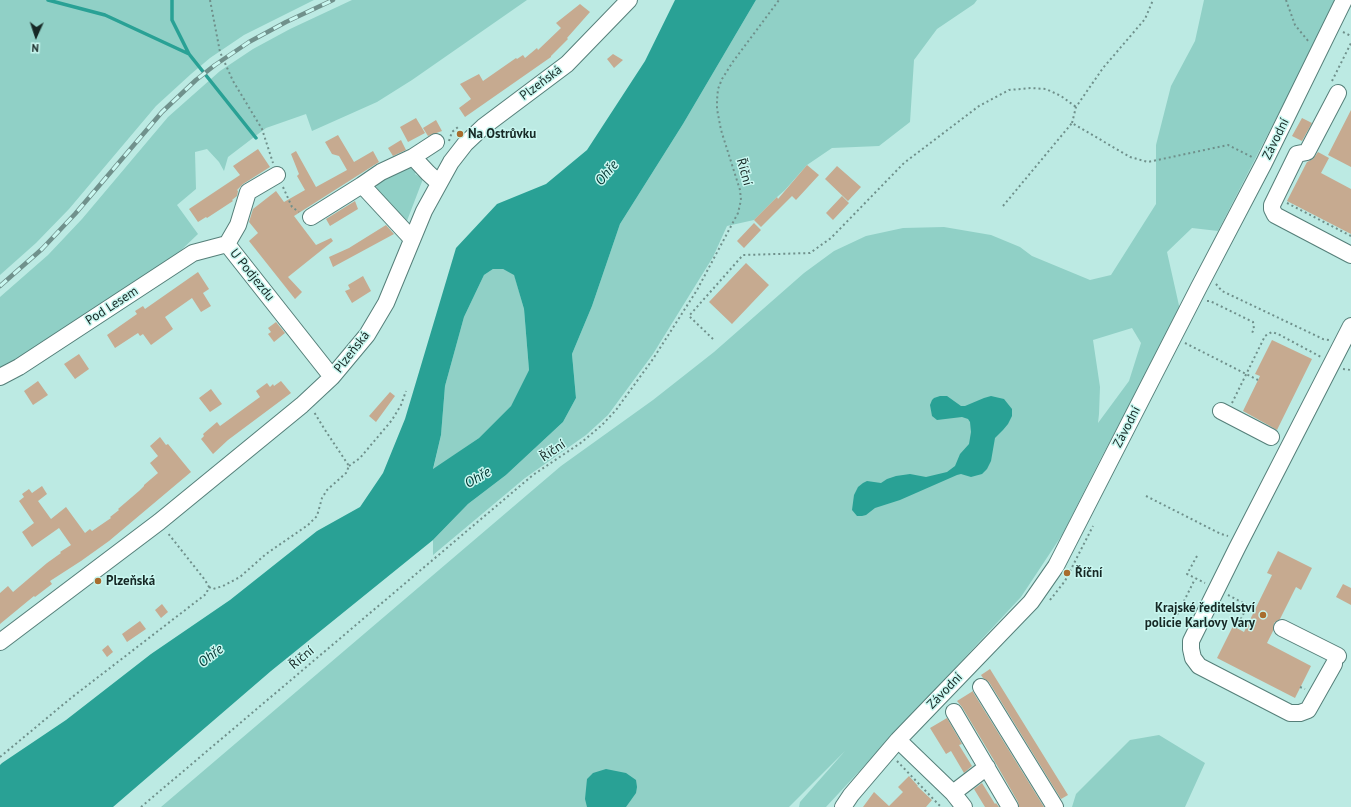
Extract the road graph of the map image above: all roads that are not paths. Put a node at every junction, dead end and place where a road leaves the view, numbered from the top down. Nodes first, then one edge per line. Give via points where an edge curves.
1 (629, 0) edge
2 (1344, 0) edge
3 (1335, 88) road end
4 (436, 142) dead end
5 (413, 157) junction
6 (277, 175) road end
7 (439, 183) junction
8 (362, 185) junction
9 (310, 217) road end
10 (412, 239) junction
11 (227, 244) junction
12 (1351, 255) edge
13 (1351, 326) edge
14 (0, 377) edge
15 (332, 377) junction
16 (1221, 411) dead end
17 (1271, 437) dead end
18 (1282, 628) dead end
19 (0, 642) edge
20 (981, 687) dead end
21 (954, 712) dead end
22 (898, 740) junction
23 (987, 767) junction
24 (953, 793) junction
25 (843, 807) edge
26 (964, 807) edge
27 (1010, 807) edge
28 (1055, 807) edge

1 - 7 street, Plzeňská via 567,64 473,135 451,162
2 - 22 street, Závodní via 1264,163 1056,566 1031,602
3 - 12 street via 1307,152 1297,154 1272,209 1275,215
4 - 5 street
5 - 7 street
5 - 8 street via 381,172
6 - 11 street, U Podjezdu via 248,192 238,225
7 - 10 street, Plzeňská
8 - 9 street
8 - 10 street
10 - 15 street, Plzeňská via 386,303 367,335
11 - 14 street, Pod Lesem via 193,253
11 - 15 street, U Podjezdu
13 - 18 street via 1334,347 1191,641 1193,658 1199,666 1290,713 1300,713 1308,710 1336,660
15 - 19 street, Plzeňská via 159,522
16 - 17 street
20 - 28 street
21 - 23 street
22 - 24 street
22 - 25 street, Závodní
23 - 24 street
23 - 27 street
24 - 26 street

